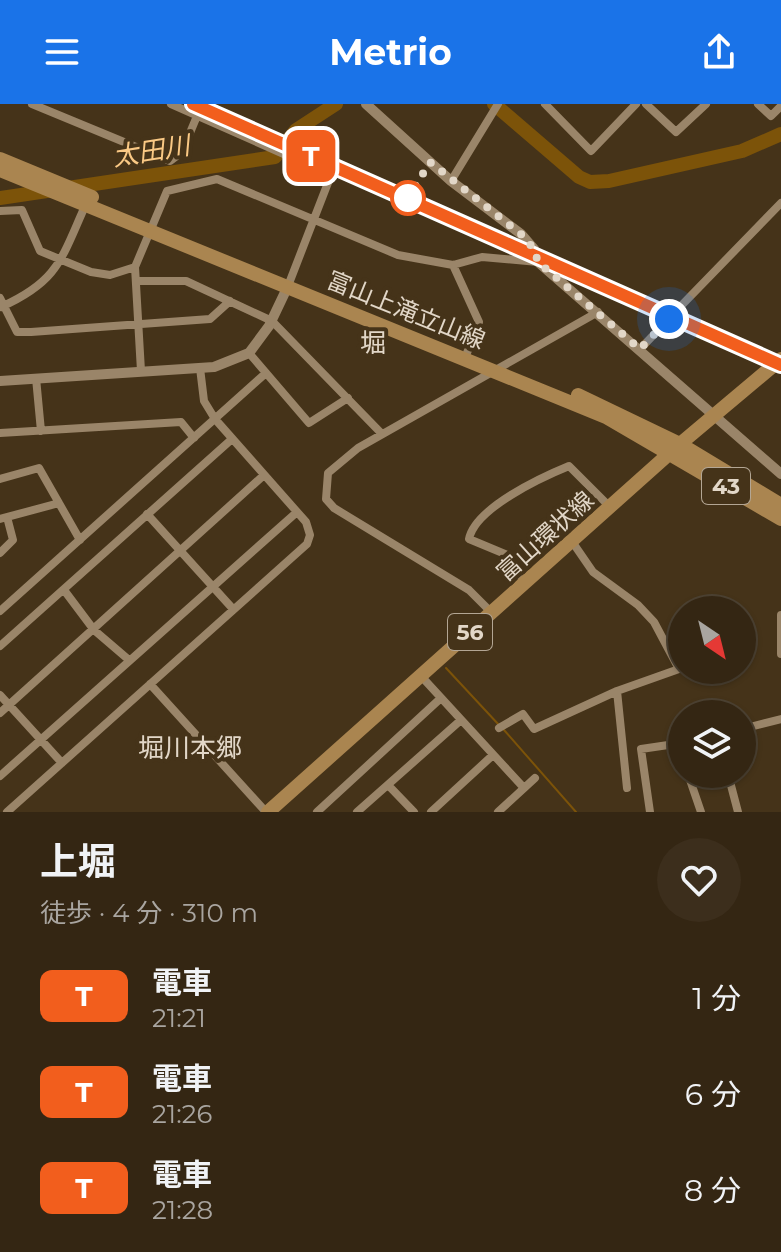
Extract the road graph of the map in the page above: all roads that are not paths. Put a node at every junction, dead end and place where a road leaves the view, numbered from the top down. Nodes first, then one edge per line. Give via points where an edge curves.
1 (32, 104) edge
2 (171, 104) edge
3 (366, 104) edge
4 (498, 104) edge
5 (545, 104) edge
6 (636, 104) edge
7 (646, 104) edge
8 (706, 104) edge
9 (758, 104) edge
10 (781, 106) edge
11 (197, 116) junction
12 (0, 159) edge
13 (0, 170) edge
14 (451, 181) junction
15 (87, 200) junction
16 (781, 203) edge
17 (0, 211) edge
18 (774, 211) junction
19 (781, 218) edge
20 (315, 221) junction
21 (152, 226) junction
22 (61, 258) junction
23 (538, 262) junction
24 (453, 265) junction
25 (135, 267) junction
26 (136, 281) junction
27 (290, 282) junction
28 (230, 301) junction
29 (1, 304) edge
30 (677, 310) dead end
31 (598, 312) junction
32 (669, 319) dead end
33 (272, 321) junction
34 (139, 326) junction
35 (640, 349) junction
36 (249, 353) junction
37 (467, 354) junction
38 (781, 359) edge
39 (200, 368) junction
40 (502, 368) junction
41 (141, 371) junction
42 (266, 373) junction
43 (36, 378) junction
44 (0, 381) edge
45 (348, 398) junction
46 (713, 415) junction
47 (215, 419) junction
48 (41, 431) junction
49 (0, 433) edge
50 (382, 434) junction
51 (194, 438) junction
52 (232, 439) junction
53 (675, 448) junction
54 (781, 474) edge
55 (264, 475) junction
56 (0, 479) edge
57 (59, 503) junction
58 (781, 505) edge
59 (610, 507) junction
60 (297, 512) junction
61 (147, 514) junction
62 (4, 518) edge
63 (781, 519) edge
64 (80, 540) junction
65 (571, 540) junction
66 (180, 550) junction
67 (0, 553) edge
68 (524, 584) junction
69 (212, 587) junction
70 (64, 590) junction
71 (233, 609) junction
72 (0, 611) edge
73 (492, 613) junction
74 (781, 615) edge
75 (94, 630) junction
76 (0, 646) edge
77 (781, 654) edge
78 (129, 660) junction
79 (421, 676) junction
80 (150, 684) junction
81 (617, 691) junction
82 (0, 695) edge
83 (441, 698) junction
84 (9, 705) junction
85 (0, 713) edge
86 (781, 719) edge
87 (461, 720) junction
88 (756, 725) edge
89 (499, 728) dead end
90 (41, 740) junction
91 (668, 745) edge
92 (493, 755) junction
93 (62, 763) junction
94 (0, 776) edge
95 (535, 778) dead end
96 (388, 785) junction
97 (524, 788) junction
98 (627, 788) dead end
99 (693, 788) edge
100 (732, 788) edge
101 (7, 812) edge
102 (267, 812) edge
103 (317, 812) edge
104 (357, 812) edge
105 (414, 812) edge
106 (431, 812) edge
107 (498, 812) edge
108 (650, 812) edge
109 (701, 812) edge
110 (738, 812) edge

1 - 11 street via 170,161 182,152
2 - 11 street
3 - 14 street
4 - 14 street
5 - 6 street via 591,151
7 - 8 street via 676,132
9 - 10 street via 771,116
11 - 20 street via 331,175
12 - 15 main road, 富山上滝立山線 / 43
13 - 15 main road, 富山上滝立山線 / 43
14 - 23 street via 521,234
15 - 21 main road, 富山上滝立山線 / 43
15 - 22 street
16 - 18 street
17 - 22 street via 22,210 40,251
18 - 19 street
18 - 30 street
20 - 21 street via 217,179 167,191
20 - 24 street via 398,255
20 - 27 street
21 - 25 street
21 - 27 main road, 富山上滝立山線 / 43
22 - 25 street via 110,275
22 - 29 street via 34,292
23 - 24 street via 482,257
23 - 31 street
24 - 37 street via 479,322
25 - 26 street
26 - 28 street via 186,281
26 - 34 street
27 - 33 street
27 - 37 main road, 富山上滝立山線 / 43
28 - 33 street
28 - 34 street via 210,319
29 - 34 street via 17,332
31 - 35 street
31 - 40 street
32 - 35 street
33 - 36 street
33 - 45 street
34 - 41 street
35 - 46 street
36 - 39 street
36 - 42 street
37 - 40 main road, 富山上滝立山線 / 43
38 - 46 main road, 富山環状線 / 56
39 - 41 street
39 - 47 street via 204,401
40 - 50 street
40 - 53 main road, 富山上滝立山線 / 43
41 - 43 street
42 - 45 street via 309,423
42 - 47 street
43 - 44 street
43 - 48 street
45 - 50 street
46 - 53 main road, 富山環状線 / 56
46 - 54 street
47 - 51 street
47 - 52 street
48 - 49 street
48 - 51 street via 181,422
50 - 73 street via 336,463 328,473 326,499 469,590
51 - 64 street
52 - 55 street
52 - 61 street
53 - 58 main road, 富山上滝立山線 / 43
53 - 59 main road, 富山環状線 / 56
53 - 63 main road, 富山上滝立山線 / 43
55 - 60 street
55 - 66 street
56 - 57 street via 39,468
57 - 62 street
57 - 64 street
59 - 65 main road, 富山環状線 / 56
59 - 68 street via 569,466 515,492 484,516 469,539 510,556
60 - 69 street
60 - 71 street via 310,535 307,544
61 - 66 street
61 - 70 street
62 - 67 street via 13,540
64 - 72 street
65 - 68 main road, 富山環状線 / 56
65 - 81 street via 593,572 654,622 679,669
66 - 69 street
66 - 75 street
68 - 73 main road, 富山環状線 / 56
69 - 71 street
69 - 78 street
70 - 75 street
70 - 76 street
71 - 80 street
73 - 79 main road, 富山環状線 / 56
74 - 77 street
75 - 78 street
75 - 84 street
78 - 90 street
79 - 83 street
79 - 102 main road, 富山環状線 / 56
80 - 93 street
80 - 102 street
81 - 89 street via 534,729 523,714
81 - 98 street
82 - 84 street
83 - 87 street
83 - 103 street
84 - 85 street
84 - 90 street
86 - 88 street
87 - 92 street
87 - 96 street
90 - 93 street
90 - 94 street
91 - 108 street via 641,749
92 - 97 street
92 - 106 street
93 - 101 street
95 - 97 street
96 - 104 street
96 - 105 street
97 - 107 street
99 - 109 street
100 - 110 street

